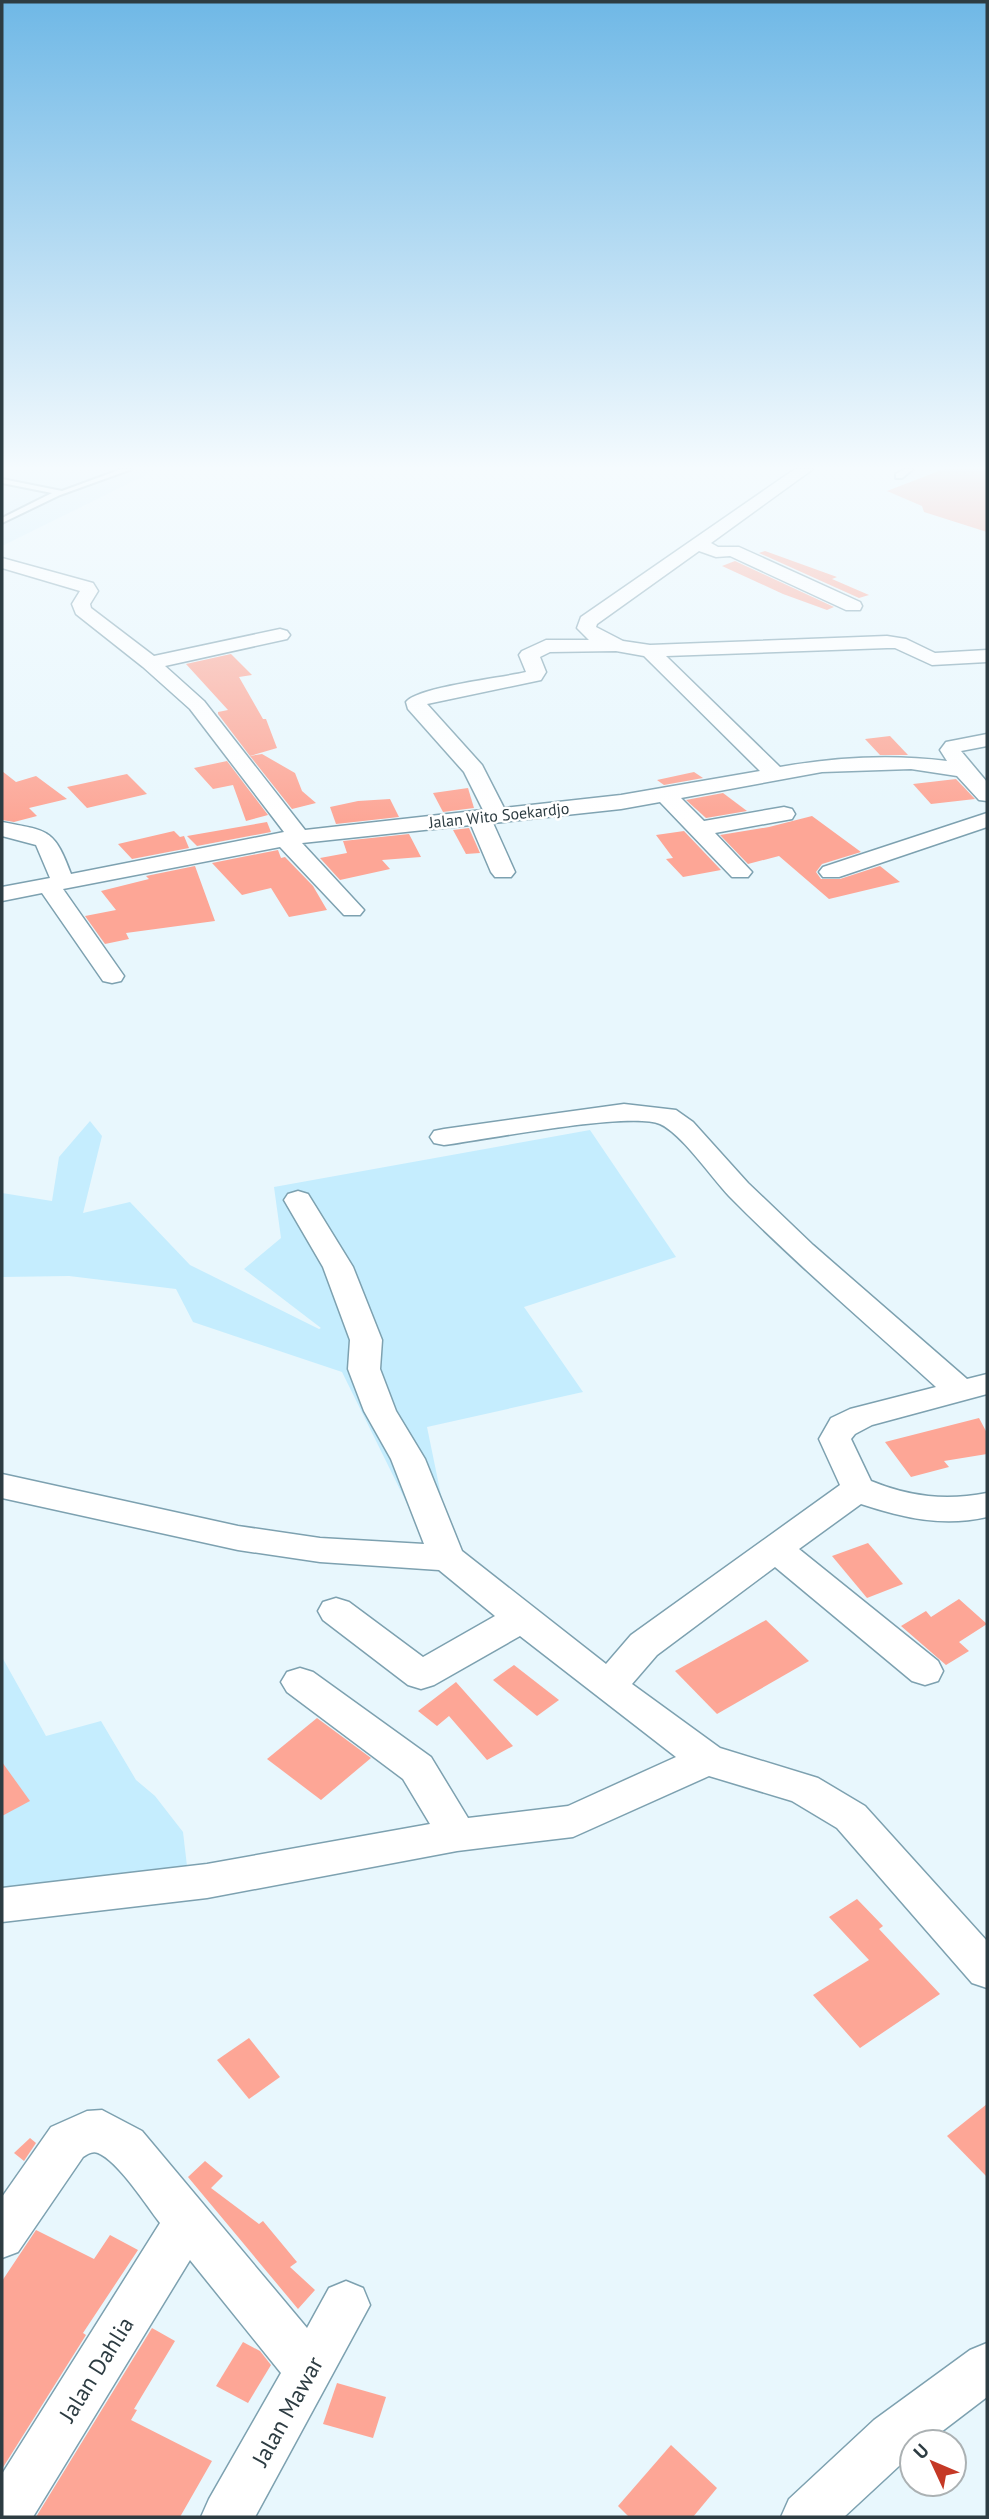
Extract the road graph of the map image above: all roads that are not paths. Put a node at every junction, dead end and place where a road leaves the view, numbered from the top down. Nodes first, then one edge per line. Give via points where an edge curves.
1 (84, 587) edge
2 (639, 587) edge
3 (811, 587) edge
4 (853, 606) dead end
5 (280, 635) dead end
6 (619, 645) junction
7 (650, 651) junction
8 (987, 656) edge
9 (257, 660) dead end
10 (158, 670) junction
11 (987, 740) edge
12 (964, 770) junction
13 (775, 774) junction
14 (666, 794) junction
15 (987, 795) edge
16 (784, 814) dead end
17 (487, 816) junction
18 (987, 820) edge
19 (2, 829) edge
20 (699, 829) junction
21 (292, 838) junction
22 (503, 872) dead end
23 (740, 872) dead end
24 (831, 872) dead end
25 (55, 883) junction
26 (2, 894) edge
27 (352, 911) dead end
28 (112, 976) dead end
29 (444, 1137) dead end
30 (298, 1200) dead end
31 (974, 1387) edge
32 (2, 1486) edge
33 (858, 1489) junction
34 (987, 1506) edge
35 (777, 1550) junction
36 (447, 1558) junction
37 (336, 1611) dead end
38 (523, 1617) junction
39 (925, 1671) dead end
40 (300, 1682) dead end
41 (608, 1686) junction
42 (707, 1760) junction
43 (457, 1835) junction
44 (2, 1905) edge
45 (987, 1970) edge
46 (188, 2220) junction
47 (2, 2236) edge
48 (346, 2305) dead end
49 (987, 2367) edge
50 (310, 2370) junction
51 (4, 2517) edge
52 (227, 2517) edge
53 (807, 2517) edge

1 - 10 street via 89,591 81,604 83,610
2 - 6 street via 588,621 586,628 591,633
3 - 4 street
5 - 10 street
6 - 7 street
6 - 17 street via 546,646 529,655 534,676 416,702 474,770
7 - 8 street via 887,642 932,659
7 - 13 street
9 - 10 street
10 - 21 street via 197,705
11 - 12 street via 953,746 950,750
12 - 13 street, Jalan Wito Soekardjo via 911,762 867,762
12 - 15 street
13 - 14 street, Jalan Wito Soekardjo
14 - 17 street, Jalan Wito Soekardjo
14 - 20 street
16 - 20 street
17 - 21 street, Jalan Wito Soekardjo
17 - 22 street
18 - 24 street
19 - 25 street via 41,836 47,842
20 - 23 street
21 - 25 street, Jalan Wito Soekardjo
21 - 27 street
25 - 26 street, Jalan Wito Soekardjo
25 - 28 street
29 - 31 street via 624,1112 666,1116 803,1251
30 - 36 street via 338,1267 366,1340 364,1369 380,1411 408,1458
31 - 33 street via 843,1426 835,1439
32 - 36 street via 238,1538 320,1550
33 - 34 street via 881,1500 922,1508 946,1511
33 - 35 street
35 - 39 street
35 - 41 street via 645,1645
36 - 38 street
37 - 38 street via 421,1675
38 - 41 street
40 - 43 street via 417,1768
41 - 42 street
42 - 43 street via 573,1821
42 - 45 street via 804,1788 851,1817
43 - 44 street via 207,1881
46 - 47 street via 126,2146 102,2131 86,2132 67,2142
46 - 50 street
46 - 51 street, Jalan Dahlia
48 - 50 street, Jalan Mawar
49 - 53 street via 892,2438
50 - 52 street, Jalan Mawar

